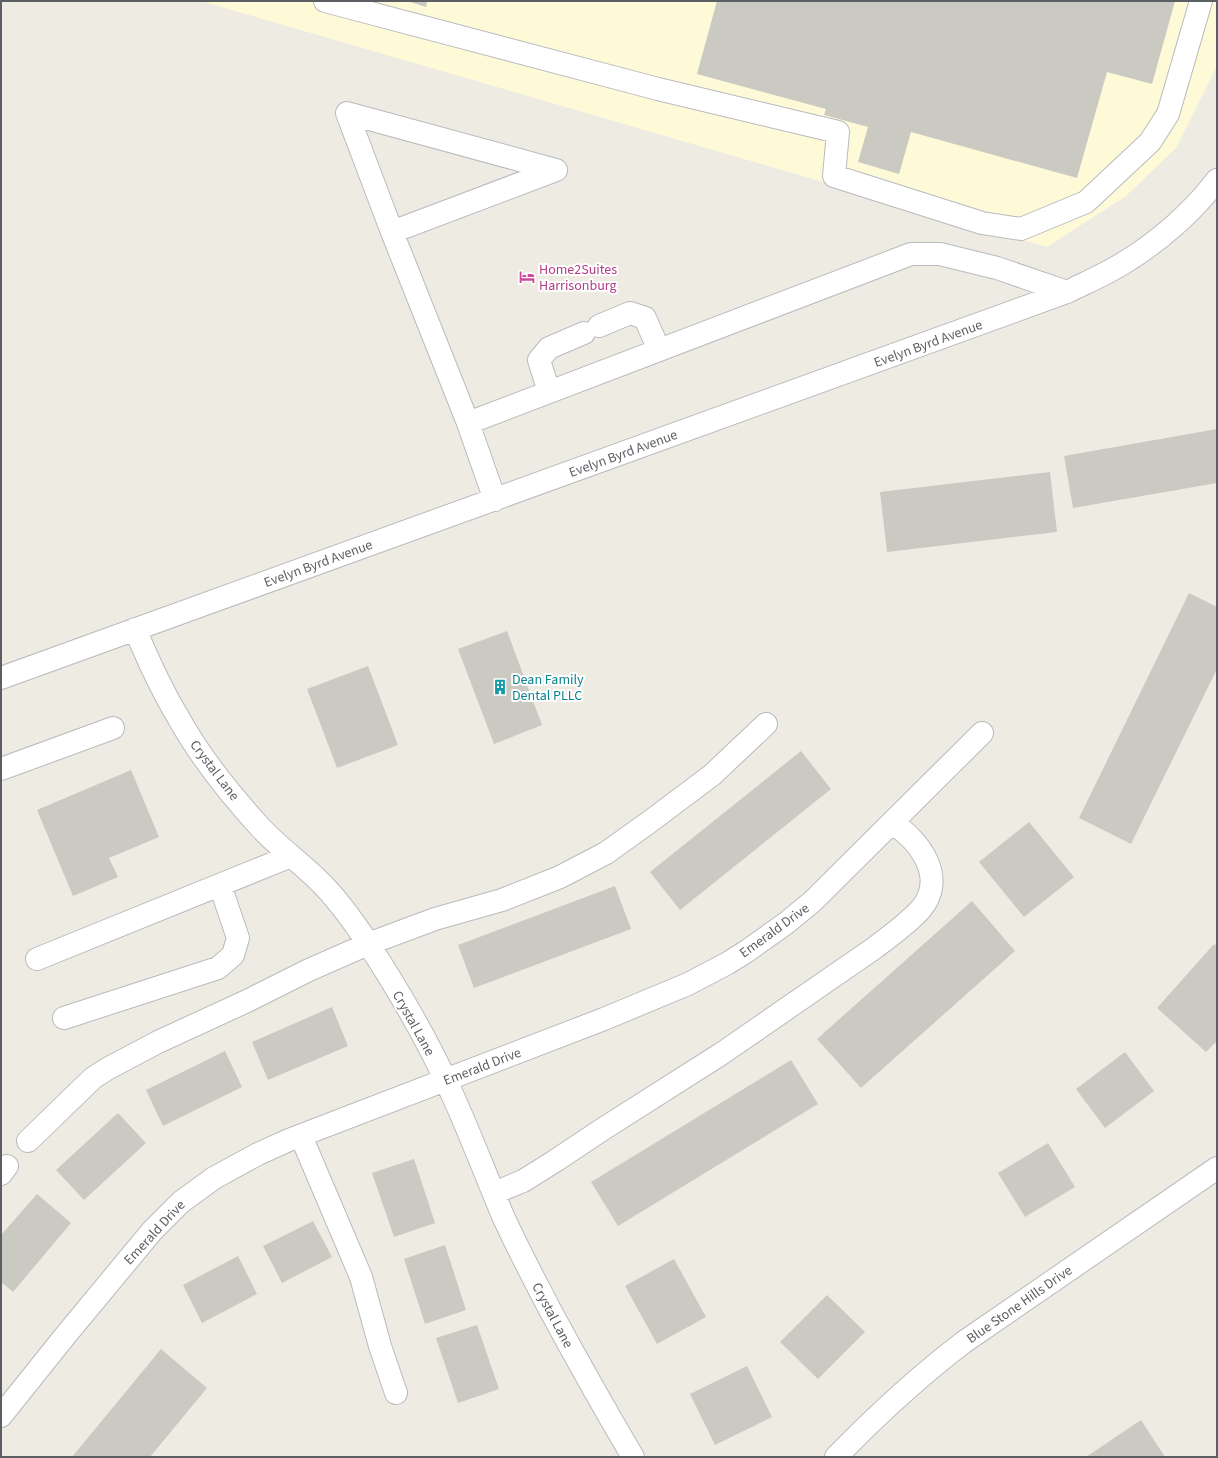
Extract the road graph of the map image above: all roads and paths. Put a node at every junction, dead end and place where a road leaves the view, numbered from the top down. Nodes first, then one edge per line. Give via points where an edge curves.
1 (325, 1) edge
2 (1201, 1) edge
3 (1217, 180) edge
4 (392, 232) junction
5 (1067, 292) junction
6 (659, 350) junction
7 (548, 392) junction
8 (468, 423) junction
9 (494, 500) junction
10 (135, 629) junction
11 (1, 678) edge
12 (766, 724) dead end
13 (113, 728) dead end
14 (982, 733) dead end
15 (1, 769) edge
16 (892, 823) junction
17 (291, 856) junction
18 (220, 885) junction
19 (368, 944) junction
20 (37, 958) dead end
21 (64, 1018) dead end
22 (446, 1080) junction
23 (301, 1136) junction
24 (28, 1141) dead end
25 (1217, 1168) edge
26 (494, 1193) junction
27 (396, 1393) dead end
28 (1, 1416) edge
29 (633, 1457) edge
30 (836, 1457) edge

1 - 2 street via 658,89 838,132 834,176 982,223 1021,229 1086,202 1150,142 1168,114
3 - 5 street, Evelyn Byrd Avenue via 1183,217 1161,236 1122,264
4 - 4 street via 451,210 556,170 346,113
4 - 8 street
5 - 6 street via 997,268 940,254 911,254
5 - 9 street, Evelyn Byrd Avenue
6 - 7 street
6 - 7 street via 645,318 630,313 549,348 539,360
7 - 8 street
8 - 9 street
9 - 10 street, Evelyn Byrd Avenue
10 - 11 street, Evelyn Byrd Avenue
10 - 17 street, Crystal Lane via 150,665 193,743 261,828
12 - 19 street via 712,775 606,853 560,877 502,900 435,919
13 - 15 street
14 - 16 street, Emerald Drive
16 - 22 street, Emerald Drive via 813,901 785,924 728,963 668,993
16 - 26 street via 907,833 928,862 931,876 930,891 921,909 893,935 721,1054 523,1181
17 - 18 street
17 - 19 street, Crystal Lane via 325,887
18 - 20 street
18 - 21 street via 238,938 233,955 218,968
19 - 22 street, Crystal Lane via 418,1026
19 - 24 street via 198,1022 107,1069 81,1089
22 - 23 street, Emerald Drive
22 - 26 street, Crystal Lane
23 - 27 street via 361,1277
23 - 28 street, Emerald Drive via 258,1154 214,1178 169,1213
25 - 30 street, Blue Stone Hills Drive via 953,1350 874,1419
26 - 29 street, Crystal Lane via 531,1273 573,1353

